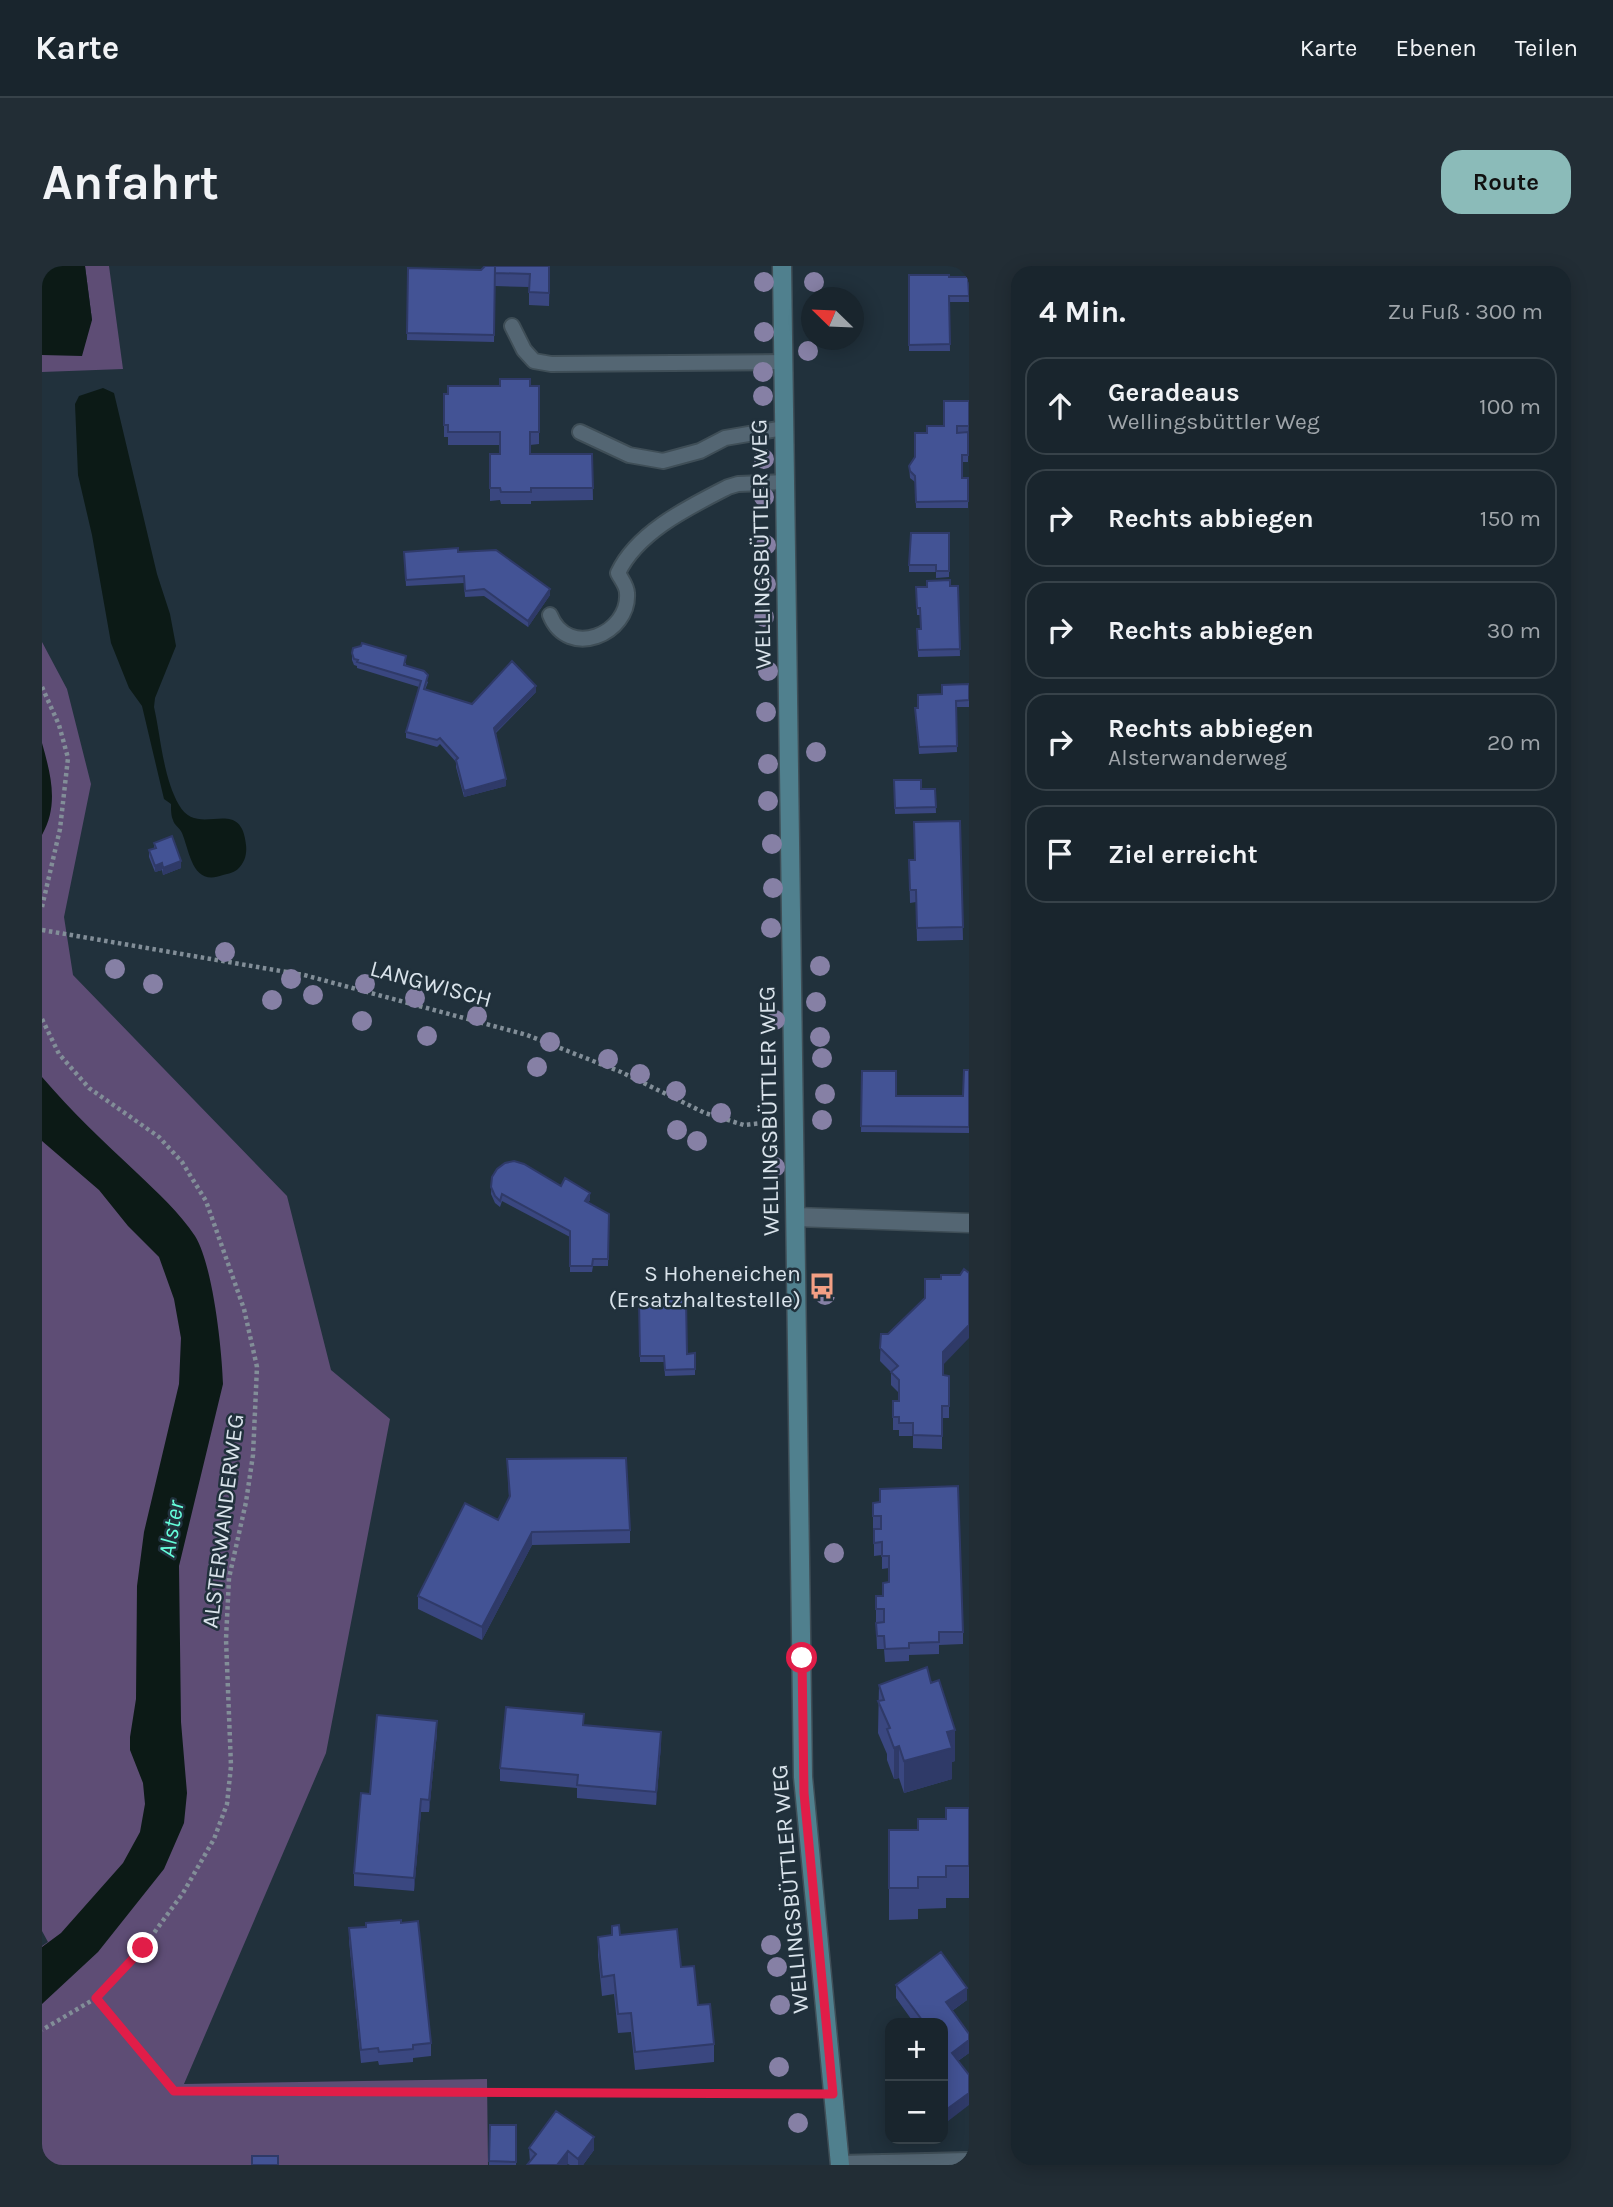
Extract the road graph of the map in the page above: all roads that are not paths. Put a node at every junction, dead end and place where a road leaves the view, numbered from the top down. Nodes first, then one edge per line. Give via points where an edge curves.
1 (782, 266) edge
2 (512, 326) dead end
3 (783, 362) junction
4 (784, 428) junction
5 (580, 432) dead end
6 (785, 482) junction
7 (550, 615) dead end
8 (796, 1217) junction
9 (969, 1223) edge
10 (969, 2160) edge
11 (840, 2164) edge

1 - 3 main road, WELLINGSBÜTTLER WEG
2 - 3 lane via 534,361 551,364
3 - 4 main road, WELLINGSBÜTTLER WEG
4 - 5 lane via 725,438 663,461 629,455
4 - 6 main road, WELLINGSBÜTTLER WEG
6 - 7 lane via 728,487 655,529 624,560 618,573 627,591 625,608 607,631 582,640 572,638 561,633
6 - 8 main road, WELLINGSBÜTTLER WEG
8 - 9 street
8 - 11 main road, WELLINGSBÜTTLER WEG via 803,1785
10 - 11 lane, WELLINGSBÜTTLER WEG

